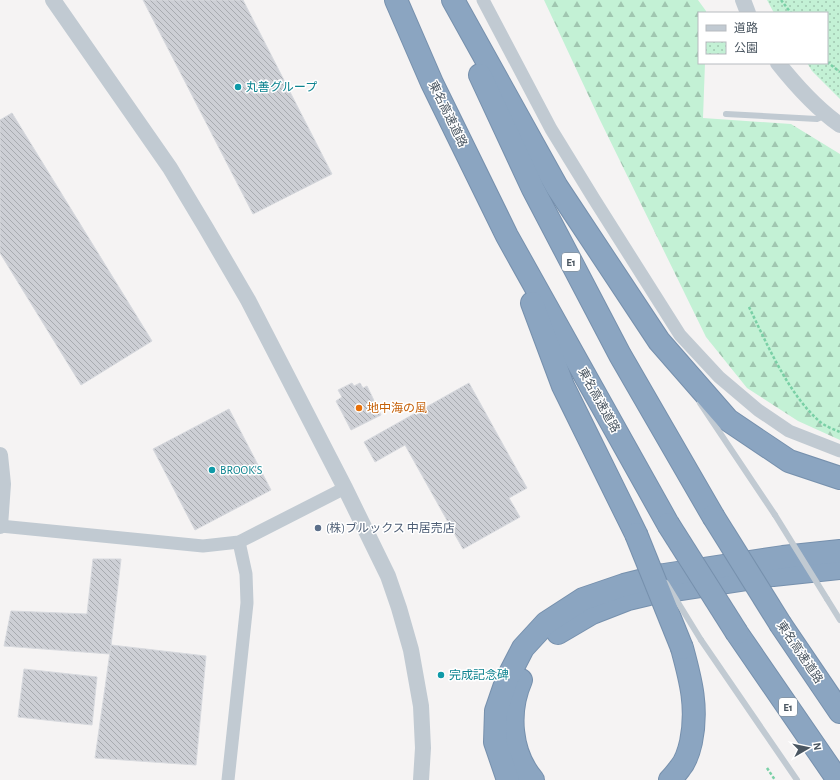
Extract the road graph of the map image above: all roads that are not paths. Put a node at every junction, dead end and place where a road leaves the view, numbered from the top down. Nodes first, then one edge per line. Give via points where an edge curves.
1 (53, 0) edge
2 (396, 0) edge
3 (444, 0) edge
4 (453, 0) edge
5 (483, 0) edge
6 (743, 0) edge
7 (748, 12) edge
8 (779, 64) edge
9 (726, 114) dead end
10 (826, 115) junction
11 (840, 126) edge
12 (508, 236) junction
13 (659, 341) junction
14 (684, 380) dead end
15 (697, 399) dead end
16 (840, 451) edge
17 (0, 455) edge
18 (840, 478) edge
19 (345, 488) junction
20 (0, 526) edge
21 (0, 529) edge
22 (239, 542) junction
23 (840, 551) edge
24 (840, 568) edge
25 (840, 620) edge
26 (692, 644) junction
27 (840, 712) edge
28 (228, 780) edge
29 (421, 780) edge
30 (508, 780) edge
31 (533, 780) edge
32 (670, 780) edge
33 (797, 780) edge
34 (838, 780) edge

1 - 19 street via 170,168 206,228 248,300
2 - 12 highway, 東名高速道路 / E1 via 432,83
3 - 27 highway, 東名高速道路 / E1, bridge via 533,189 620,355 713,516 781,625
4 - 13 highway via 557,187
5 - 16 street via 552,129 680,335 719,377 758,410 789,431
6 - 7 street
8 - 10 street via 798,89
9 - 10 lane via 817,119
10 - 11 street
12 - 26 highway, bridge via 563,386
12 - 34 highway, 東名高速道路 / E1, bridge via 668,524 737,633
13 - 14 lane
13 - 18 highway via 728,420 789,461
15 - 25 lane, bridge via 775,515
17 - 20 street via 3,484
19 - 22 street
19 - 29 street via 388,576 411,650 421,706
20 - 21 street
20 - 22 street via 203,546
22 - 28 street via 246,574 247,603
23 - 30 highway via 783,557 637,582 583,599 546,623 523,648 507,679 496,711 495,742
24 - 31 highway via 649,594 592,613 556,634 526,668 513,706 515,744 521,763
26 - 32 highway via 694,721 689,751 681,767
26 - 33 lane

